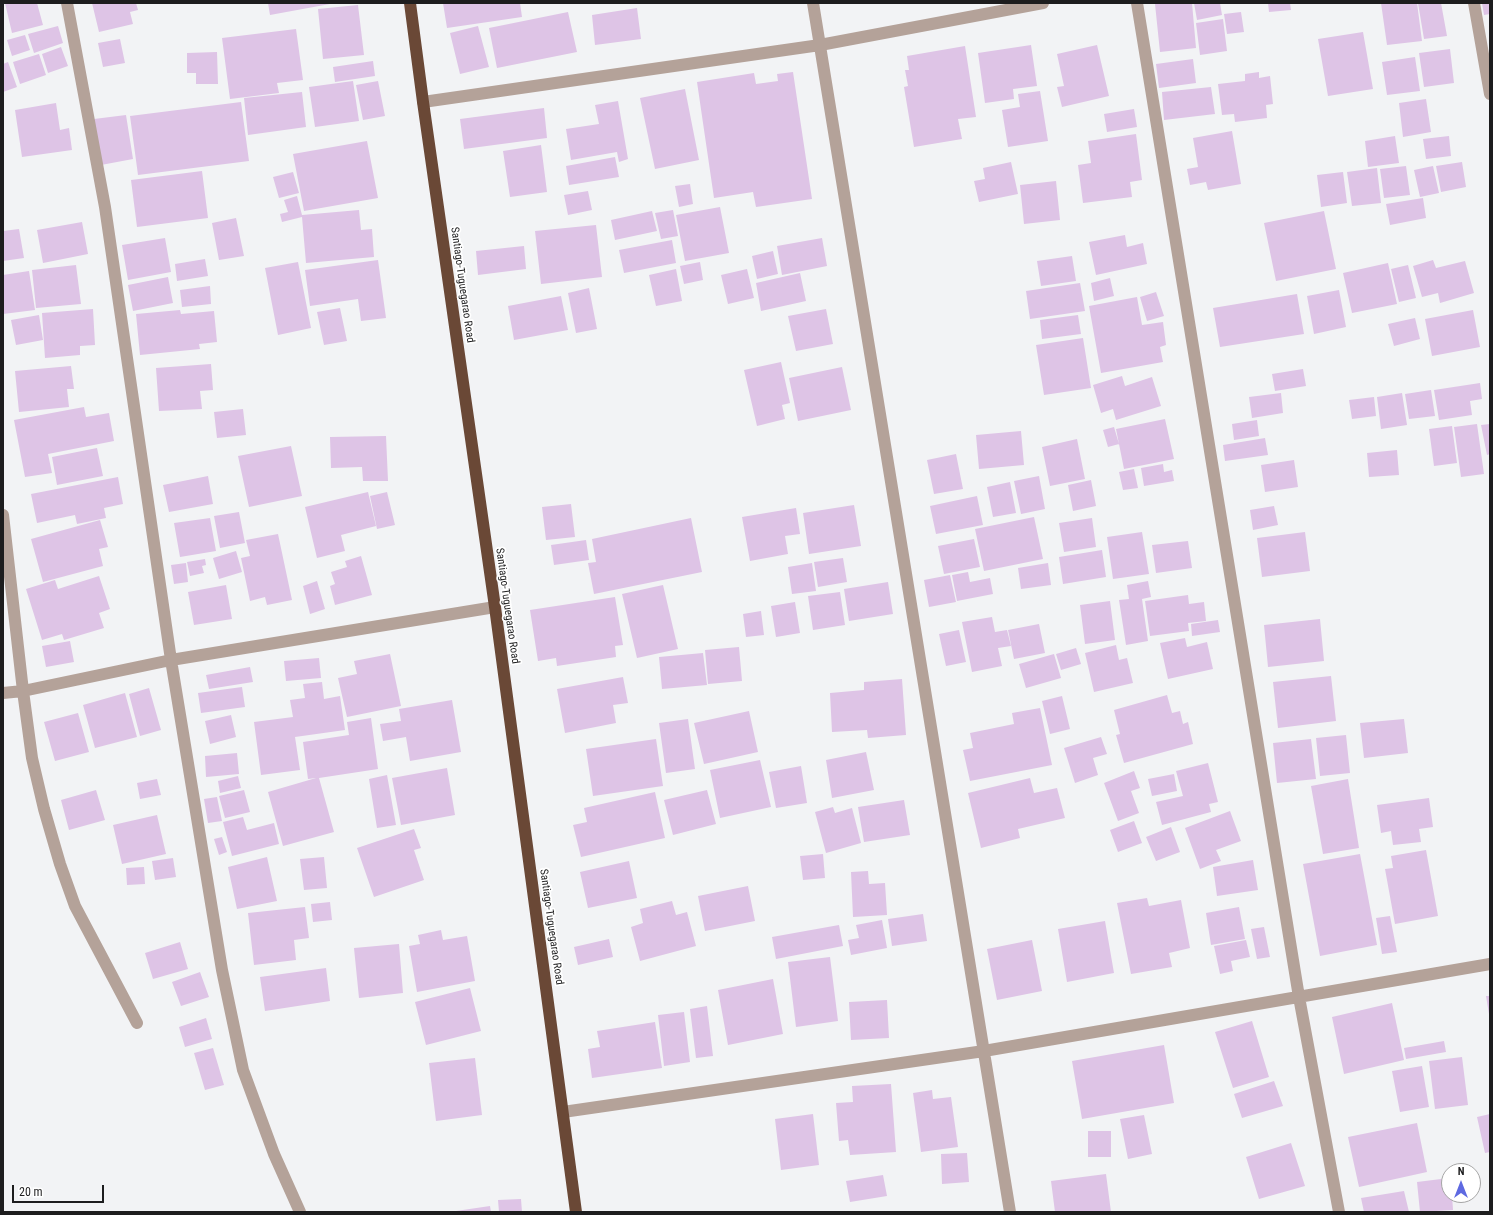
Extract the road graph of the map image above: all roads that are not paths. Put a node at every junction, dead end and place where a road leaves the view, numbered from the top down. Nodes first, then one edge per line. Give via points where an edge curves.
1 (67, 3) edge
2 (410, 3) edge
3 (813, 3) edge
4 (1043, 3) edge
5 (1137, 3) edge
6 (1474, 3) edge
7 (820, 45) junction
8 (1490, 94) edge
9 (422, 102) junction
10 (3, 514) edge
11 (494, 607) junction
12 (171, 660) junction
13 (23, 691) junction
14 (3, 693) edge
15 (1490, 964) edge
16 (1299, 997) junction
17 (137, 1023) dead end
18 (984, 1051) junction
19 (563, 1112) junction
20 (300, 1212) edge
21 (576, 1212) edge
22 (1010, 1212) edge
23 (1339, 1212) edge

1 - 12 street via 105,207
2 - 9 highway, Santiago-Tuguegarao Road
3 - 7 street
4 - 7 street
5 - 16 street
6 - 8 street
7 - 9 street
7 - 18 street
9 - 11 highway, Santiago-Tuguegarao Road
10 - 13 street
11 - 12 street
11 - 19 highway, Santiago-Tuguegarao Road
12 - 13 street
12 - 20 street via 222,970 243,1070 274,1154
13 - 14 street
13 - 17 street via 32,758 60,864 75,906
15 - 16 street
16 - 18 street
16 - 23 street
18 - 19 street
18 - 22 street
19 - 21 highway, Santiago-Tuguegarao Road

